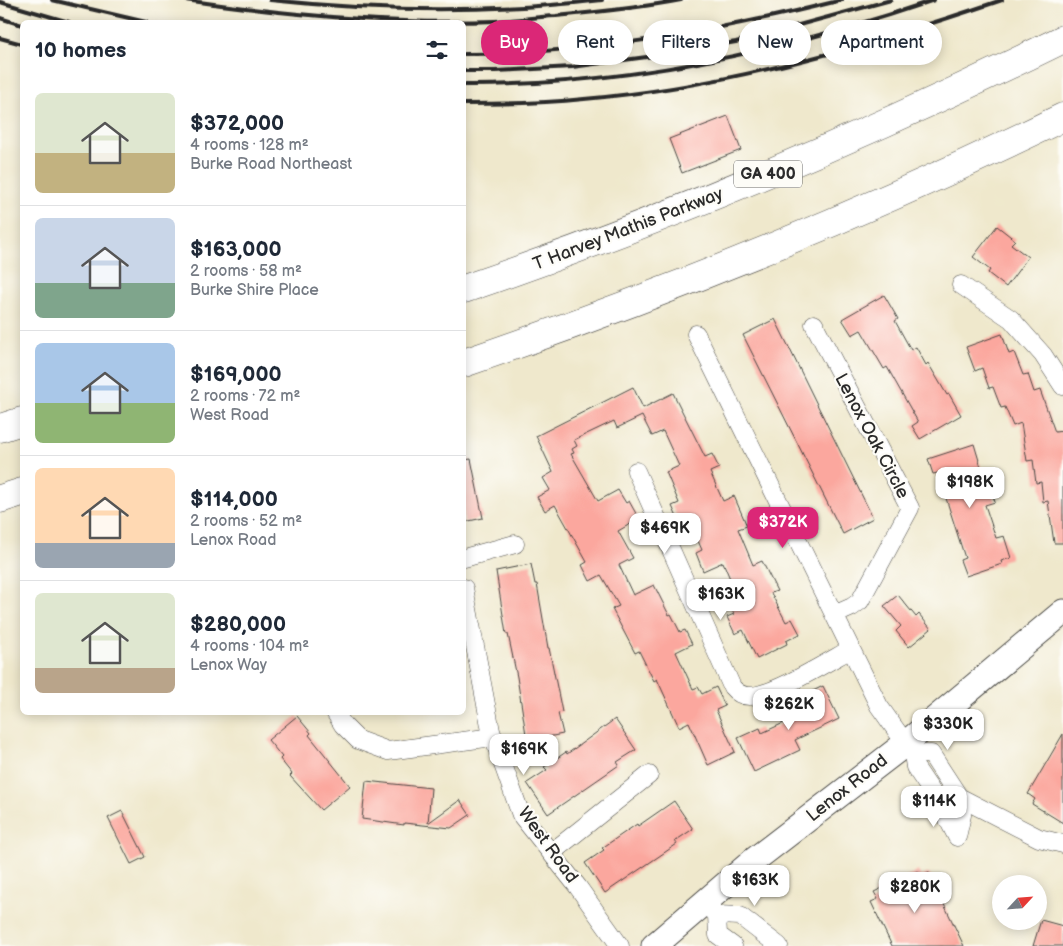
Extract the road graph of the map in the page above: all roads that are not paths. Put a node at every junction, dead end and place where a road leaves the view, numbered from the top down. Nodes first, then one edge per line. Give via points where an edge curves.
1 (1063, 39) edge
2 (1063, 117) edge
3 (961, 285) dead end
4 (466, 288) edge
5 (814, 324) dead end
6 (696, 334) dead end
7 (466, 362) edge
8 (1063, 386) edge
9 (20, 422) edge
10 (0, 428) edge
11 (636, 472) dead end
12 (20, 493) edge
13 (0, 499) edge
14 (515, 544) dead end
15 (466, 557) edge
16 (466, 598) edge
17 (1063, 612) edge
18 (834, 615) junction
19 (850, 649) junction
20 (337, 715) edge
21 (493, 737) junction
22 (909, 749) junction
23 (649, 775) dead end
24 (948, 780) junction
25 (932, 792) junction
26 (959, 797) junction
27 (1063, 844) edge
28 (551, 853) junction
29 (711, 909) junction
30 (620, 946) edge
31 (654, 946) edge
32 (733, 946) edge
33 (777, 946) edge

1 - 4 highway, T Harvey Mathis Parkway / GA 400 via 793,164 624,231
2 - 7 highway via 917,186 766,250 622,307
3 - 8 street via 1011,319 1043,355
5 - 18 street, Lenox Oak Circle via 910,508 860,601
6 - 18 street
9 - 10 highway
11 - 19 street via 737,692 748,696 773,690
12 - 13 highway
14 - 15 street
16 - 21 street, West Road
17 - 22 street, Lenox Road
18 - 19 street
19 - 22 street via 879,706
20 - 21 street via 358,740 388,751
21 - 28 street, West Road via 521,815
22 - 24 street via 931,754
22 - 25 street via 915,767
22 - 29 street, Lenox Road via 753,861
23 - 28 street
24 - 25 street
24 - 26 street
25 - 26 street via 957,837 962,816
26 - 27 street via 1039,838
28 - 30 street, West Road
29 - 31 street, Lenox Road
29 - 32 street via 718,935
29 - 33 street via 740,916

